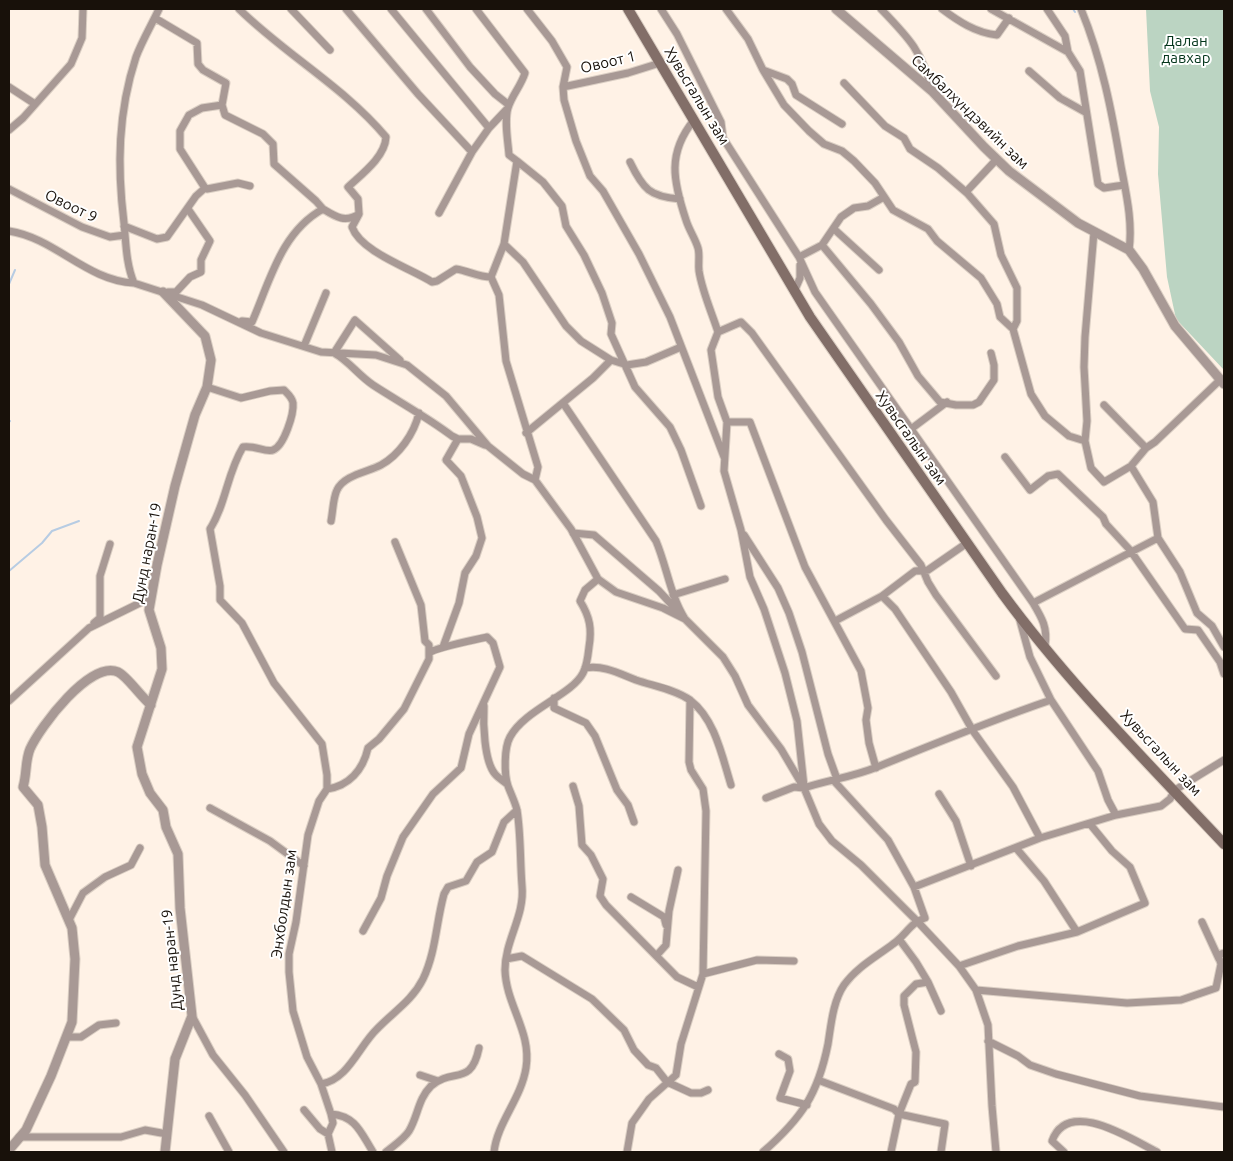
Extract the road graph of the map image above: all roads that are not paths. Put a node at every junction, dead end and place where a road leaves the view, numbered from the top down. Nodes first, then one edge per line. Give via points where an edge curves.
1 (83, 9) edge
2 (159, 9) edge
3 (239, 9) edge
4 (291, 9) edge
5 (346, 9) edge
6 (391, 9) edge
7 (426, 9) edge
8 (476, 9) edge
9 (527, 9) edge
10 (628, 9) edge
11 (661, 9) edge
12 (726, 9) edge
13 (836, 9) edge
14 (881, 9) edge
15 (942, 9) edge
16 (990, 9) edge
17 (1047, 9) edge
18 (1082, 9) edge
19 (155, 18) junction
20 (1009, 18) junction
21 (330, 50) dead end
22 (1068, 52) junction
23 (660, 63) junction
24 (763, 70) junction
25 (1029, 71) dead end
26 (844, 83) dead end
27 (9, 87) edge
28 (563, 87) junction
29 (932, 91) junction
30 (796, 95) junction
31 (779, 96) junction
32 (35, 104) junction
33 (222, 105) junction
34 (508, 107) junction
35 (1085, 112) junction
36 (694, 120) junction
37 (842, 124) dead end
38 (489, 128) junction
39 (9, 130) edge
40 (472, 152) junction
41 (996, 160) junction
42 (517, 161) junction
43 (630, 162) dead end
44 (1124, 185) junction
45 (250, 186) dead end
46 (205, 188) junction
47 (9, 189) edge
48 (966, 192) junction
49 (884, 198) junction
50 (680, 199) junction
51 (188, 209) junction
52 (322, 209) junction
53 (439, 213) dead end
54 (359, 214) junction
55 (124, 226) junction
56 (834, 229) junction
57 (9, 231) edge
58 (1094, 232) junction
59 (125, 235) junction
60 (504, 244) junction
61 (822, 245) junction
62 (1129, 250) junction
63 (799, 257) junction
64 (879, 270) dead end
65 (491, 278) junction
66 (134, 283) junction
67 (163, 292) junction
68 (794, 292) junction
69 (326, 293) dead end
70 (240, 321) junction
71 (1013, 329) junction
72 (718, 332) junction
73 (304, 346) junction
74 (681, 347) junction
75 (334, 353) junction
76 (991, 353) dead end
77 (611, 360) junction
78 (407, 365) junction
79 (626, 365) junction
80 (1222, 381) edge
81 (207, 386) junction
82 (563, 402) junction
83 (947, 402) junction
84 (1104, 405) dead end
85 (419, 414) junction
86 (727, 422) junction
87 (911, 429) junction
88 (526, 433) junction
89 (458, 439) junction
90 (1085, 441) junction
91 (488, 446) junction
92 (1146, 448) junction
93 (724, 457) junction
94 (1005, 457) dead end
95 (1131, 466) junction
96 (534, 480) junction
97 (701, 506) dead end
98 (331, 521) dead end
99 (742, 530) junction
100 (574, 533) junction
101 (1158, 538) junction
102 (395, 542) dead end
103 (967, 543) junction
104 (110, 544) dead end
105 (1130, 550) junction
106 (923, 571) junction
107 (598, 579) junction
108 (725, 579) dead end
109 (673, 595) junction
110 (882, 596) junction
111 (150, 598) junction
112 (1033, 603) junction
113 (1018, 616) junction
114 (685, 619) junction
115 (835, 621) junction
116 (88, 628) junction
117 (1045, 646) junction
118 (442, 647) junction
119 (1224, 647) edge
120 (429, 653) junction
121 (585, 668) junction
122 (1224, 674) edge
123 (996, 676) dead end
124 (13, 692) edge
125 (554, 698) junction
126 (690, 700) junction
127 (1051, 700) junction
128 (9, 701) edge
129 (151, 705) junction
130 (484, 706) junction
131 (972, 731) junction
132 (1224, 760) edge
133 (876, 768) junction
134 (836, 780) junction
135 (507, 784) junction
136 (731, 785) dead end
137 (573, 786) dead end
138 (804, 788) junction
139 (326, 789) junction
140 (1175, 790) junction
141 (940, 794) dead end
142 (766, 798) dead end
143 (210, 808) dead end
144 (516, 810) junction
145 (1116, 815) junction
146 (634, 822) dead end
147 (1090, 824) junction
148 (1040, 838) junction
149 (1224, 844) edge
150 (140, 848) dead end
151 (1016, 848) junction
152 (304, 866) junction
153 (971, 866) junction
154 (678, 870) dead end
155 (914, 887) junction
156 (631, 897) dead end
157 (69, 920) junction
158 (917, 921) junction
159 (1202, 922) dead end
160 (667, 927) junction
161 (363, 931) dead end
162 (1077, 932) junction
163 (900, 939) junction
164 (1224, 953) edge
165 (657, 955) junction
166 (506, 959) junction
167 (794, 961) dead end
168 (1221, 964) junction
169 (959, 966) junction
170 (703, 974) junction
171 (928, 982) junction
172 (698, 987) junction
173 (976, 990) junction
174 (941, 1011) dead end
175 (192, 1016) junction
176 (116, 1023) dead end
177 (66, 1037) junction
178 (988, 1040) junction
179 (479, 1048) dead end
180 (779, 1054) dead end
181 (420, 1075) dead end
182 (818, 1080) junction
183 (438, 1081) junction
184 (667, 1082) junction
185 (321, 1084) junction
186 (708, 1090) dead end
187 (807, 1105) junction
188 (1224, 1107) edge
189 (304, 1110) dead end
190 (331, 1114) junction
191 (899, 1114) junction
192 (209, 1116) dead end
193 (166, 1134) junction
194 (328, 1134) junction
195 (19, 1138) junction
196 (9, 1150) edge
197 (165, 1152) edge
198 (229, 1152) edge
199 (284, 1152) edge
200 (332, 1152) edge
201 (374, 1152) edge
202 (386, 1152) edge
203 (494, 1152) edge
204 (627, 1152) edge
205 (763, 1152) edge
206 (891, 1152) edge
207 (941, 1152) edge
208 (996, 1152) edge
209 (1064, 1152) edge
210 (1157, 1152) edge

1 - 32 street via 82,38 71,64
2 - 19 street
3 - 54 street via 292,56 342,92 386,137 382,152 348,187 360,204
4 - 21 street
5 - 40 street
6 - 38 street
7 - 34 street via 470,67
8 - 34 street via 525,73 522,85
9 - 28 street via 567,67
10 - 23 main road, Хувьсгалын зам
11 - 63 street via 718,116 723,138
12 - 24 street via 748,39
13 - 29 street, Самбалхүндэвийн зам
14 - 29 street via 911,40 924,65
15 - 20 street via 971,27 997,36
16 - 20 street
17 - 22 street via 1065,36
18 - 44 street via 1105,77
19 - 33 street via 197,43 198,64 202,70 226,83
19 - 55 street via 137,56 122,107 119,189
20 - 22 street
22 - 35 street via 1080,71
23 - 28 street, Овоот 1
23 - 36 main road, Хувьсгалын зам
24 - 30 street via 787,79
24 - 31 street
25 - 35 street via 1060,98
26 - 48 street via 884,126 904,138 910,149
27 - 32 street
28 - 74 street via 576,141 590,176 603,191 639,254
29 - 41 street, Самбалхүндэвийн зам
30 - 31 street
30 - 37 street
31 - 49 street via 809,132 854,161
32 - 39 street
33 - 46 street via 202,108 189,115 180,132 180,149
33 - 52 street via 225,115 263,134 273,144 274,164
34 - 38 street
34 - 42 street via 509,155
35 - 44 street via 1098,185 1104,188
36 - 50 street via 683,134 676,152 676,182
36 - 68 main road, Хувьсгалын зам
38 - 40 street
40 - 53 street
41 - 48 street
41 - 58 street, Самбалхүндэвийн зам
42 - 60 street
42 - 79 street via 543,182 562,206 566,226 602,293 612,323 611,334
43 - 50 street via 651,194
44 - 62 street
45 - 46 street via 238,183
46 - 51 street
47 - 59 street, Овоот 9 via 82,228 110,237
48 - 71 street via 994,224 1001,255 1017,288 1017,321
49 - 56 street via 868,206 854,208 841,217
49 - 71 street via 893,210 928,229 944,248 981,278 997,304 1000,317
50 - 72 street via 699,250 699,271
51 - 55 street via 167,237 157,239
51 - 67 street via 210,241 201,272 190,277 176,292
52 - 54 street via 340,219 351,219
52 - 70 street via 283,246 252,322
54 - 65 street via 352,227 356,236 375,252 432,282 456,269
55 - 59 street
56 - 61 street
56 - 64 street
57 - 66 street via 38,241 105,277
58 - 62 street, Самбалхүндэвийн зам
58 - 90 street via 1085,344
59 - 66 street
60 - 65 street
60 - 77 street via 522,262 566,326 581,341
61 - 63 street
61 - 83 street via 899,342 918,376 940,402
62 - 80 street, Самбалхүндэвийн зам via 1140,263 1175,326
63 - 68 street via 801,273
63 - 87 street via 815,292
65 - 88 street via 499,295 506,361
66 - 67 street
67 - 70 street
67 - 81 street, Дунд наран-19 via 205,336 211,360
68 - 103 main road, Хувьсгалын зам
69 - 73 street
70 - 73 street via 261,333
71 - 90 street via 1031,394 1045,416 1069,436
72 - 86 street via 711,350 718,397
72 - 106 street via 741,322 752,333
73 - 75 street
74 - 79 street via 646,362
74 - 93 street
75 - 78 street via 376,355
75 - 78 street via 355,320
75 - 85 street via 347,360 371,384
76 - 83 street via 994,380 980,402 956,405
77 - 79 street
77 - 82 street
78 - 91 street via 446,396
79 - 97 street via 635,387 670,426
80 - 92 street
81 - 111 street, Дунд наран-19 via 195,415 175,486
81 - 139 street, Энхболдын зам via 241,398 284,390 293,404 288,426 278,446 265,451 255,446 243,447 225,488 219,515 210,529 220,600 242,623 274,683 322,744
82 - 88 street
82 - 109 street via 656,541
83 - 87 street
84 - 92 street
85 - 89 street
85 - 98 street via 397,454 352,477 338,489
86 - 93 street
86 - 115 street via 750,422 805,567
87 - 112 street
88 - 96 street via 538,467
89 - 91 street via 471,439
89 - 118 street via 446,460 462,476 482,538 465,573 459,603
90 - 95 street via 1091,468 1104,482
91 - 96 street
92 - 95 street
93 - 99 street via 724,471
94 - 105 street via 1030,490 1048,476 1058,474 1103,517
95 - 101 street via 1153,502
96 - 100 street
99 - 134 street via 778,588 789,613
99 - 138 street via 750,578 764,609 797,721
100 - 107 street
100 - 114 street via 594,536 659,591
101 - 105 street
101 - 119 street via 1180,572 1198,613 1212,626
102 - 120 street via 421,605 424,642 429,645
103 - 106 street
103 - 113 main road, Хувьсгалын зам
104 - 116 street via 100,576 100,618
105 - 112 street
105 - 122 street via 1185,629 1198,630 1220,662
106 - 110 street via 915,571
106 - 123 street via 936,595
107 - 114 street via 616,592
107 - 121 street via 585,590 580,601 592,627
108 - 109 street
109 - 114 street
110 - 115 street
110 - 131 street via 895,609 951,692
111 - 116 street
111 - 129 street, Дунд наран-19 via 149,610 161,648 162,669
112 - 117 street via 1047,633
113 - 117 main road, Хувьсгалын зам
113 - 127 street via 1030,657
114 - 138 street via 723,657 752,712
115 - 133 street via 861,671 868,708 869,743
116 - 124 street
117 - 140 main road, Хувьсгалын зам via 1078,687
118 - 120 street
118 - 130 street via 486,637 493,643 500,667
120 - 139 street via 404,709 368,748 358,771 346,784
121 - 125 street via 576,682
121 - 126 street via 611,669
124 - 128 street
125 - 135 street via 524,721 509,739
125 - 146 street via 554,708 586,723 595,736
126 - 136 street via 712,728
126 - 170 street via 689,762 703,789 706,811
127 - 131 street
127 - 145 street via 1098,771
129 - 157 street via 140,697 126,677 117,672 99,673 86,680 70,696 30,748 23,786 38,805 44,865
129 - 175 street, Дунд наран-19 via 136,747 142,774 150,793 163,810 166,827 178,854 180,908
130 - 135 street via 485,741 490,764 495,774
130 - 161 street via 469,734 460,768 433,794 399,844 381,898
131 - 133 street via 930,744
131 - 148 street via 1013,787
132 - 140 street
133 - 134 street
134 - 138 street
134 - 155 street via 880,829
135 - 144 street
137 - 165 street via 579,806 582,845 603,879 600,896 626,928
138 - 142 street via 794,787
138 - 158 street via 819,824 832,842
139 - 152 street, Энхболдын зам via 312,818
140 - 145 street via 1161,806
140 - 149 main road, Хувьсгалын зам
141 - 153 street via 956,821
143 - 152 street via 270,841
144 - 166 street via 524,900
144 - 185 street via 504,822 492,852 477,862 466,881 448,887 444,894 433,951 408,1002 375,1030 344,1070 330,1082
145 - 147 street
147 - 148 street
147 - 162 street via 1112,852 1130,867 1145,903
148 - 151 street
150 - 157 street via 131,865 105,877 83,893
151 - 153 street
151 - 162 street via 1044,881
152 - 185 street, Энхболдын зам via 288,972 293,1011 307,1057
153 - 155 street
154 - 160 street
155 - 158 street via 925,918
156 - 160 street via 664,917
157 - 177 street via 75,959 72,1022
158 - 163 street
158 - 169 street
159 - 168 street
160 - 165 street via 666,945
162 - 169 street via 1018,946
163 - 171 street
163 - 182 street via 866,962 843,986
164 - 168 street via 1218,955
165 - 172 street via 677,977
166 - 184 street via 522,956 583,992 624,1030 634,1050
166 - 203 street via 508,985 526,1037 526,1068 519,1094 495,1140
167 - 170 street via 757,960
168 - 173 street via 1216,988 1181,1000 1127,1003
169 - 173 street
170 - 172 street
171 - 174 street
171 - 191 street via 916,984 904,996 916,1060 914,1082
172 - 184 street via 680,1049 678,1071
173 - 178 street via 988,1024
175 - 193 street, Дунд наран-19 via 175,1059
175 - 199 street via 213,1055
176 - 177 street via 99,1025 81,1037
177 - 195 street via 26,1130
178 - 188 street via 1030,1065 1056,1074 1140,1096
178 - 208 street
179 - 183 street via 471,1070
180 - 187 street via 788,1059 790,1071 780,1098
181 - 183 street
182 - 187 street
182 - 191 street via 894,1109
183 - 202 street via 421,1098 408,1133
184 - 186 street via 691,1093
184 - 204 street via 649,1099 632,1123
185 - 190 street, Энхболдын зам
187 - 205 street
189 - 194 street
190 - 194 street, Энхболдын зам via 333,1123
190 - 201 street via 344,1115 352,1121
191 - 206 street
191 - 207 street via 945,1124
192 - 198 street
193 - 195 street via 145,1130 121,1137
193 - 197 street, Дунд наран-19
194 - 200 street, Энхболдын зам
195 - 196 street
209 - 210 street via 1052,1141 1056,1131 1062,1125 1078,1121 1096,1123

